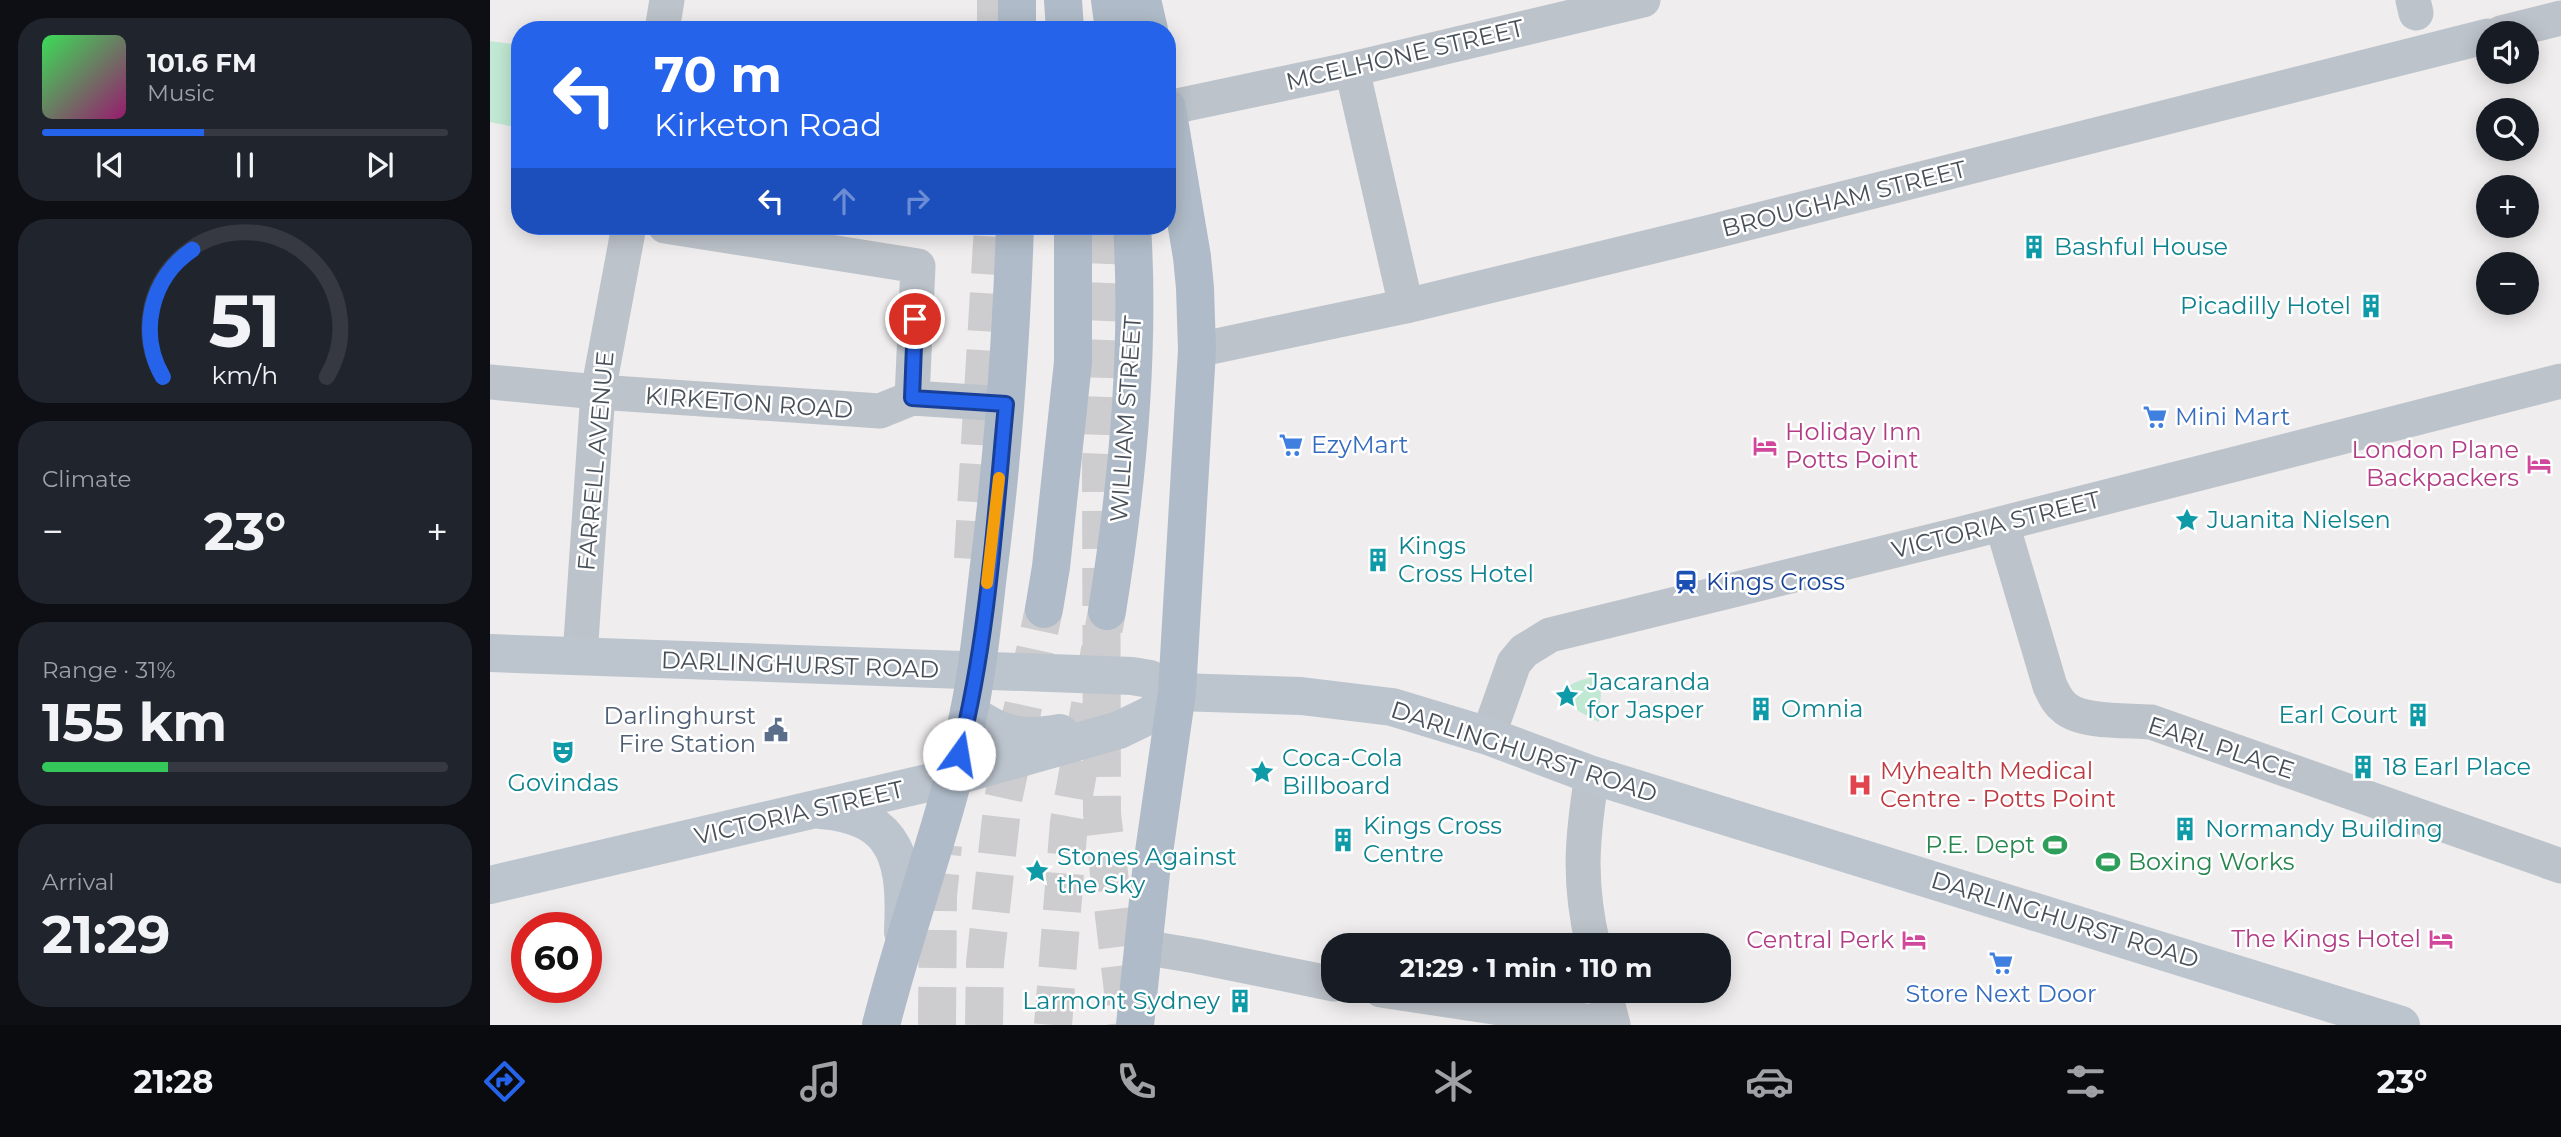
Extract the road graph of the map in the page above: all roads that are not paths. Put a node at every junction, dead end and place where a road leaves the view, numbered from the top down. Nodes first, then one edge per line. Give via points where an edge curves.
1 (667, 0) edge
2 (1017, 0) edge
3 (1063, 0) edge
4 (1110, 0) edge
5 (1142, 0) edge
6 (1643, 0) edge
7 (2561, 18) edge
8 (664, 21) edge
9 (1017, 21) edge
10 (1064, 21) edge
11 (1113, 21) edge
12 (1147, 21) edge
13 (2539, 24) edge
14 (2476, 39) edge
15 (1352, 69) junction
16 (1176, 106) edge
17 (1176, 162) edge
18 (627, 235) edge
19 (722, 235) edge
20 (1015, 235) edge
21 (1073, 235) edge
22 (1132, 235) edge
23 (1406, 306) junction
24 (1197, 350) junction
25 (2561, 381) edge
26 (490, 383) edge
27 (598, 392) junction
28 (912, 398) junction
29 (1006, 404) junction
30 (2002, 524) junction
31 (1044, 609) tunnel mouth
32 (1107, 611) tunnel mouth
33 (490, 653) edge
34 (580, 656) junction
35 (976, 672) junction
36 (1164, 703) junction
37 (969, 712) junction
38 (1488, 736) junction
39 (1592, 775) junction
40 (953, 778) junction
41 (813, 810) junction
42 (2561, 866) edge
43 (490, 886) edge
44 (1590, 933) edge
45 (1142, 947) junction
46 (903, 948) junction
47 (1321, 981) edge
48 (1467, 1003) edge
49 (1607, 1003) edge
50 (881, 1025) edge
51 (1135, 1025) edge
52 (1613, 1025) edge
53 (2401, 1025) edge

1 - 8 street
2 - 9 main road
3 - 10 main road
4 - 11 main road
5 - 12 main road
6 - 15 street, MCELHONE STREET
7 - 13 street
14 - 23 street, BROUGHAM STREET
15 - 16 street, MCELHONE STREET
15 - 23 street
17 - 24 main road via 1192,257
18 - 27 street, FARRELL AVENUE
19 - 28 street via 918,266
20 - 29 main road
21 - 31 main road via 1073,362
22 - 32 main road, WILLIAM STREET via 1134,309 1122,516
23 - 24 street, BROUGHAM STREET
24 - 36 main road
25 - 30 street, VICTORIA STREET
26 - 27 street, KIRKETON ROAD
27 - 28 street, KIRKETON ROAD via 880,411
27 - 34 street, FARRELL AVENUE
28 - 29 street, KIRKETON ROAD
29 - 35 main road
30 - 38 street, VICTORIA STREET via 1550,635 1514,663
30 - 42 street, EARL PLACE via 2050,685 2055,698 2075,715 2151,722
33 - 34 street, DARLINGHURST ROAD
34 - 35 street, DARLINGHURST ROAD
35 - 36 street, DARLINGHURST ROAD via 1150,679
35 - 37 main road
36 - 37 street via 1035,737 1007,734
36 - 38 street, DARLINGHURST ROAD via 1348,701 1392,707
36 - 40 street, VICTORIA STREET via 1119,730
36 - 45 main road
37 - 40 main road
38 - 39 street, DARLINGHURST ROAD
39 - 44 street via 1582,847
39 - 53 street, DARLINGHURST ROAD
40 - 41 street, VICTORIA STREET
40 - 46 main road
41 - 43 street, VICTORIA STREET
41 - 46 street via 858,818 894,848 905,894
45 - 47 street
45 - 51 main road
46 - 50 main road
48 - 52 street
49 - 52 street

